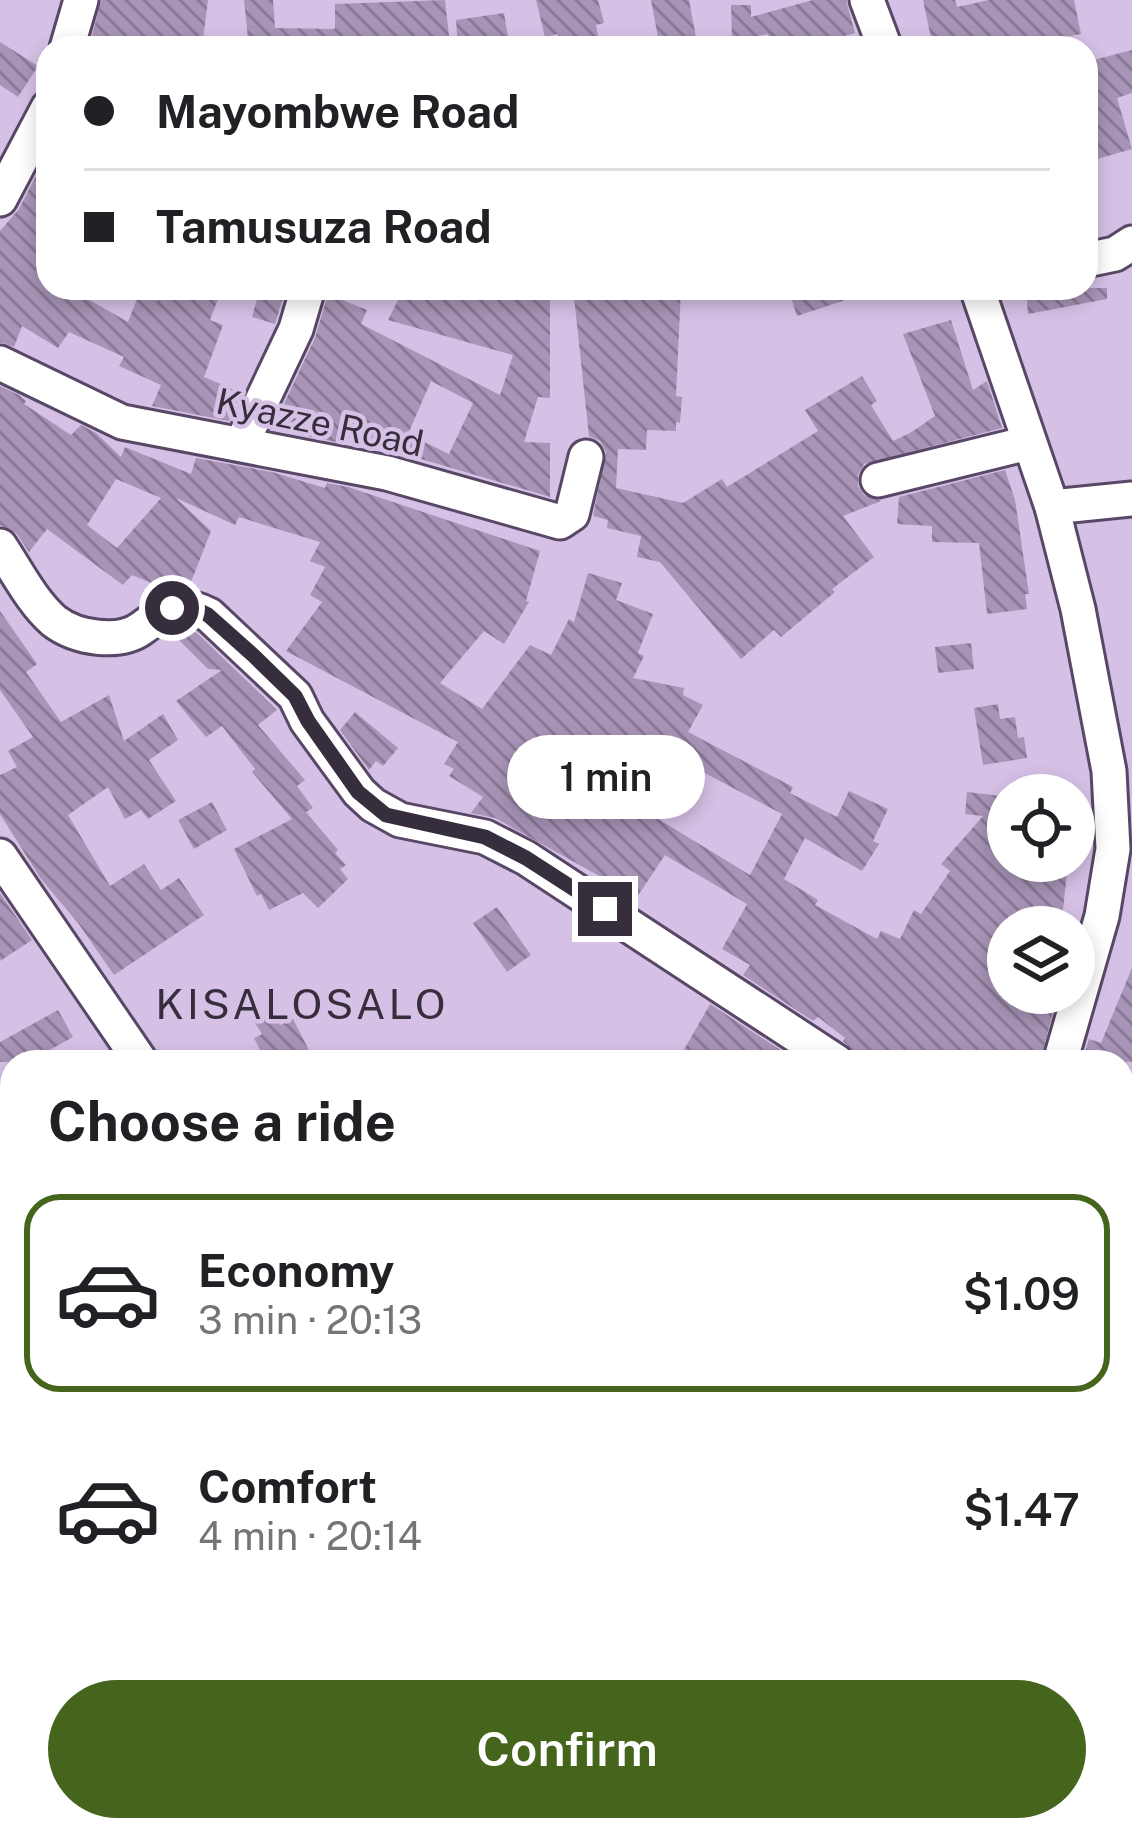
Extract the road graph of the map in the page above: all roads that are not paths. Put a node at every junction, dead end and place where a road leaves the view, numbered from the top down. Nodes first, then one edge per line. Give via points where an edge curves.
1 (81, 0) edge
2 (867, 0) edge
3 (70, 36) edge
4 (880, 36) edge
5 (36, 131) edge
6 (0, 199) edge
7 (1132, 243) edge
8 (1098, 258) edge
9 (304, 300) edge
10 (981, 300) edge
11 (0, 363) edge
12 (242, 443) junction
13 (1028, 443) junction
14 (586, 457) dead end
15 (878, 480) dead end
16 (1132, 499) edge
17 (1052, 508) junction
18 (0, 546) edge
19 (1120, 771) edge
20 (0, 856) edge
21 (121, 1050) edge
22 (819, 1050) edge
23 (1063, 1050) edge

1 - 3 street
2 - 4 street
5 - 6 street
7 - 8 street
9 - 12 street
10 - 13 street
11 - 12 street, Kyazze Road via 122,422
12 - 14 street, Kyazze Road via 407,477 560,522 572,514
13 - 15 street
13 - 17 street
16 - 17 street
17 - 19 street
18 - 22 street via 49,616 74,632 126,635 184,607 208,615 295,696 358,792 386,815 485,837 526,858
19 - 23 street via 1102,916
20 - 21 street

